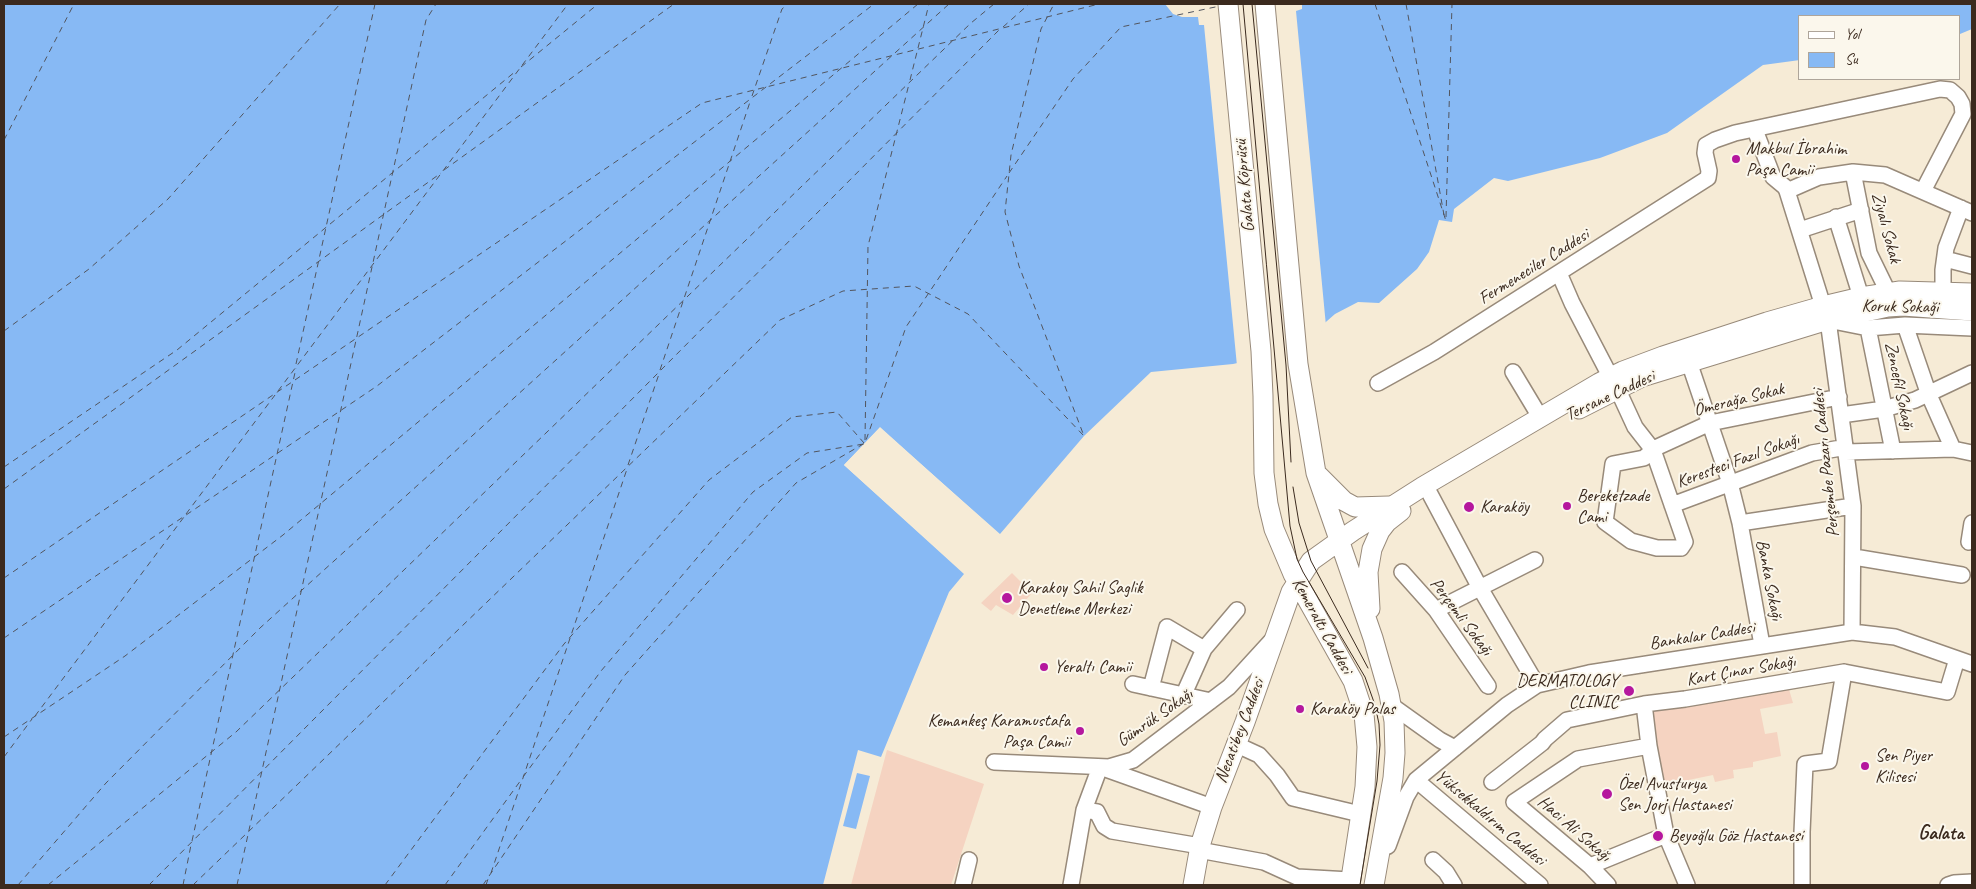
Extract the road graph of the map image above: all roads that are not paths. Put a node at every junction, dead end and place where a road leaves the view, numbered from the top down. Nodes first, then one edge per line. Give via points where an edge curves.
1 (1228, 4) edge
2 (1265, 4) edge
3 (1968, 116) edge
4 (1756, 130) junction
5 (1853, 172) junction
6 (1787, 191) junction
7 (1923, 192) junction
8 (1861, 210) junction
9 (1967, 211) edge
10 (1836, 218) junction
11 (1800, 230) junction
12 (1945, 259) junction
13 (1972, 266) edge
14 (1559, 273) junction
15 (1943, 291) junction
16 (1888, 292) junction
17 (1972, 293) edge
18 (1861, 297) junction
19 (1952, 308) junction
20 (1972, 311) edge
21 (1826, 313) junction
22 (1905, 325) junction
23 (1868, 328) junction
24 (1972, 328) edge
25 (1689, 362) junction
26 (1298, 364) joint
27 (1261, 368) joint
28 (1513, 372) dead end
29 (1972, 373) edge
30 (1614, 382) junction
31 (1378, 383) dead end
32 (1929, 395) junction
33 (1839, 397) junction
34 (1884, 409) junction
35 (1841, 415) junction
36 (1540, 417) junction
37 (1710, 423) junction
38 (1952, 449) junction
39 (1652, 450) junction
40 (1893, 451) junction
41 (1846, 452) junction
42 (1972, 453) edge
43 (1316, 473) junction
44 (1730, 482) junction
45 (1430, 494) junction
46 (1672, 505) junction
47 (1393, 506) junction
48 (1853, 506) junction
49 (1740, 523) junction
50 (1972, 523) edge
51 (1338, 541) junction
52 (1969, 542) dead end
53 (1854, 557) junction
54 (1535, 560) dead end
55 (1402, 572) dead end
56 (1962, 575) dead end
57 (1297, 580) junction
58 (1480, 588) junction
59 (1237, 610) dead end
60 (1436, 610) junction
61 (1277, 632) junction
62 (1852, 632) junction
63 (1373, 638) junction
64 (1762, 645) junction
65 (1204, 649) junction
66 (1957, 659) junction
67 (1972, 664) edge
68 (1844, 672) junction
69 (1133, 684) dead end
70 (1537, 685) junction
71 (1488, 686) dead end
72 (1151, 688) junction
73 (1183, 696) junction
74 (1211, 700) junction
75 (1644, 704) junction
76 (1391, 705) junction
77 (1236, 744) junction
78 (1648, 746) junction
79 (1455, 748) junction
80 (994, 762) dead end
81 (1100, 767) junction
82 (1416, 780) junction
83 (1492, 782) dead end
84 (1212, 807) junction
85 (1084, 810) junction
86 (1360, 814) junction
87 (1666, 835) junction
88 (1200, 848) junction
89 (969, 860) dead end
90 (1434, 860) dead end
91 (1590, 866) junction
92 (1350, 882) edge
93 (1972, 882) edge
94 (963, 885) edge
95 (1071, 885) edge
96 (1193, 885) edge
97 (1374, 885) edge
98 (1454, 885) edge
99 (1540, 885) edge
100 (1608, 885) edge
101 (1687, 885) edge
102 (1802, 885) edge
103 (1948, 885) edge

1 - 27 main road, Galata Köprüsü
2 - 26 main road, Galata Köprüsü
3 - 4 street via 1958,97 1950,90 1940,89
3 - 7 street
4 - 6 street via 1773,177
4 - 14 street, Fermeneciler Caddesi via 1735,133 1706,145 1708,178
5 - 6 street via 1819,177
5 - 7 street via 1885,175
5 - 8 street, Ziyalı Sokak
6 - 11 street, Perşembe Pazarı Caddesi
7 - 9 street
8 - 10 street
8 - 16 street, Ziyalı Sokak via 1869,253
9 - 12 street via 1949,239
10 - 11 street
10 - 18 street
11 - 21 street, Perşembe Pazarı Caddesi
12 - 13 street
12 - 15 street
14 - 30 street
14 - 31 street, Fermeneciler Caddesi via 1434,352
15 - 16 main road, Tersane Caddesi
15 - 17 main road, Tersane Caddesi
15 - 19 main road
16 - 18 main road, Tersane Caddesi
18 - 21 main road, Tersane Caddesi
19 - 20 main road, Tersane Caddesi
19 - 21 main road, Tersane Caddesi via 1888,307
21 - 23 street, Koruk Sokaği
21 - 25 main road, Tersane Caddesi
21 - 30 main road, Tersane Caddesi via 1663,356
21 - 33 street, Perşembe Pazarı Caddesi
22 - 23 street, Koruk Sokaği
22 - 24 street, Koruk Sokaği
22 - 32 street
23 - 34 street, Zencefil Sokağı
25 - 30 main road, Tersane Caddesi
25 - 37 street, Banka Sokağı
26 - 43 main road, Kemeraltı Caddesi
27 - 57 main road, Kemeraltı Caddesi via 1268,504 1274,529
28 - 36 street
29 - 32 street
30 - 36 main road, Tersane Caddesi
30 - 39 street via 1635,427
30 - 45 main road, Tersane Caddesi
32 - 34 street
32 - 38 street
33 - 35 street, Perşembe Pazarı Caddesi
33 - 37 street, Ömerağa Sokak
34 - 35 street
34 - 40 street, Zencefil Sokağı
35 - 41 street, Perşembe Pazarı Caddesi
36 - 47 main road, Tersane Caddesi
37 - 39 street, Ömerağa Sokak
37 - 44 street, Banka Sokağı
38 - 40 street, Keresteci Fazıl Sokağı
38 - 42 street, Keresteci Fazıl Sokağı
39 - 46 street
39 - 46 street, Ömerağa Sokak via 1644,458 1613,464 1605,522 1631,541 1657,548 1681,548 1685,542
40 - 41 street, Keresteci Fazıl Sokağı
41 - 44 street, Keresteci Fazıl Sokağı via 1841,448 1812,453
41 - 48 street, Perşembe Pazarı Caddesi
43 - 47 main road via 1355,508
43 - 51 main road, Kemeraltı Caddesi
44 - 46 street, Keresteci Fazıl Sokağı
44 - 49 street, Banka Sokağı
45 - 58 street
45 - 63 main road, Tersane Caddesi via 1387,522 1372,549 1368,572
47 - 51 main road, Tersane Caddesi
48 - 49 street
48 - 53 street, Perşembe Pazarı Caddesi
49 - 64 street, Banka Sokağı
50 - 52 street
51 - 57 main road, Tersane Caddesi via 1311,561
51 - 63 main road, Kemeraltı Caddesi
53 - 56 street
53 - 62 street, Perşembe Pazarı Caddesi
54 - 58 street
55 - 60 street, Perçemli Sokağı
57 - 61 main road, Necatibey Caddesi
57 - 86 main road, Kemeraltı Caddesi via 1353,681 1364,714 1367,747
58 - 60 street
58 - 70 street
59 - 65 street
60 - 71 street, Perçemli Sokağı
61 - 74 street, Gümrük Sokağı via 1229,687
61 - 77 main road, Necatibey Caddesi
62 - 64 street, Bankalar Caddesi
62 - 66 street, Bankalar Caddesi via 1895,637
63 - 76 main road, Kemeraltı Caddesi
64 - 70 street, Bankalar Caddesi via 1589,673
65 - 72 street via 1167,627
65 - 73 street
66 - 67 street, Bankalar Caddesi
66 - 68 street via 1947,692
68 - 75 street, Kart Çınar Sokağı via 1685,700
68 - 102 street via 1829,761 1804,764
69 - 72 street
70 - 79 street, Bankalar Caddesi
72 - 73 street
73 - 74 street
74 - 81 street, Gümrük Sokağı via 1133,760
75 - 78 street
75 - 83 street, Kart Çınar Sokağı via 1567,720
76 - 79 street
76 - 97 main road, Kemeraltı Caddesi via 1395,752 1393,778
77 - 84 main road, Necatibey Caddesi
77 - 86 street via 1259,755 1293,798
78 - 87 street
78 - 91 street, Haci Ali Sokağı via 1578,759 1514,802
79 - 82 street, Bankalar Caddesi
80 - 81 street, Gümrük Sokağı
81 - 84 street
81 - 85 street
82 - 97 street, Bankalar Caddesi via 1392,832
82 - 99 street, Yüksekkaldırım Caddesi
84 - 88 main road, Necatibey Caddesi
85 - 88 street via 1097,812 1104,826 1112,831
85 - 95 street
86 - 92 main road, Kemeraltı Caddesi
87 - 91 street
87 - 101 street
88 - 92 street via 1264,862 1297,877
88 - 96 main road, Necatibey Caddesi
89 - 94 street
90 - 98 street
91 - 100 street, Haci Ali Sokağı
93 - 103 street

